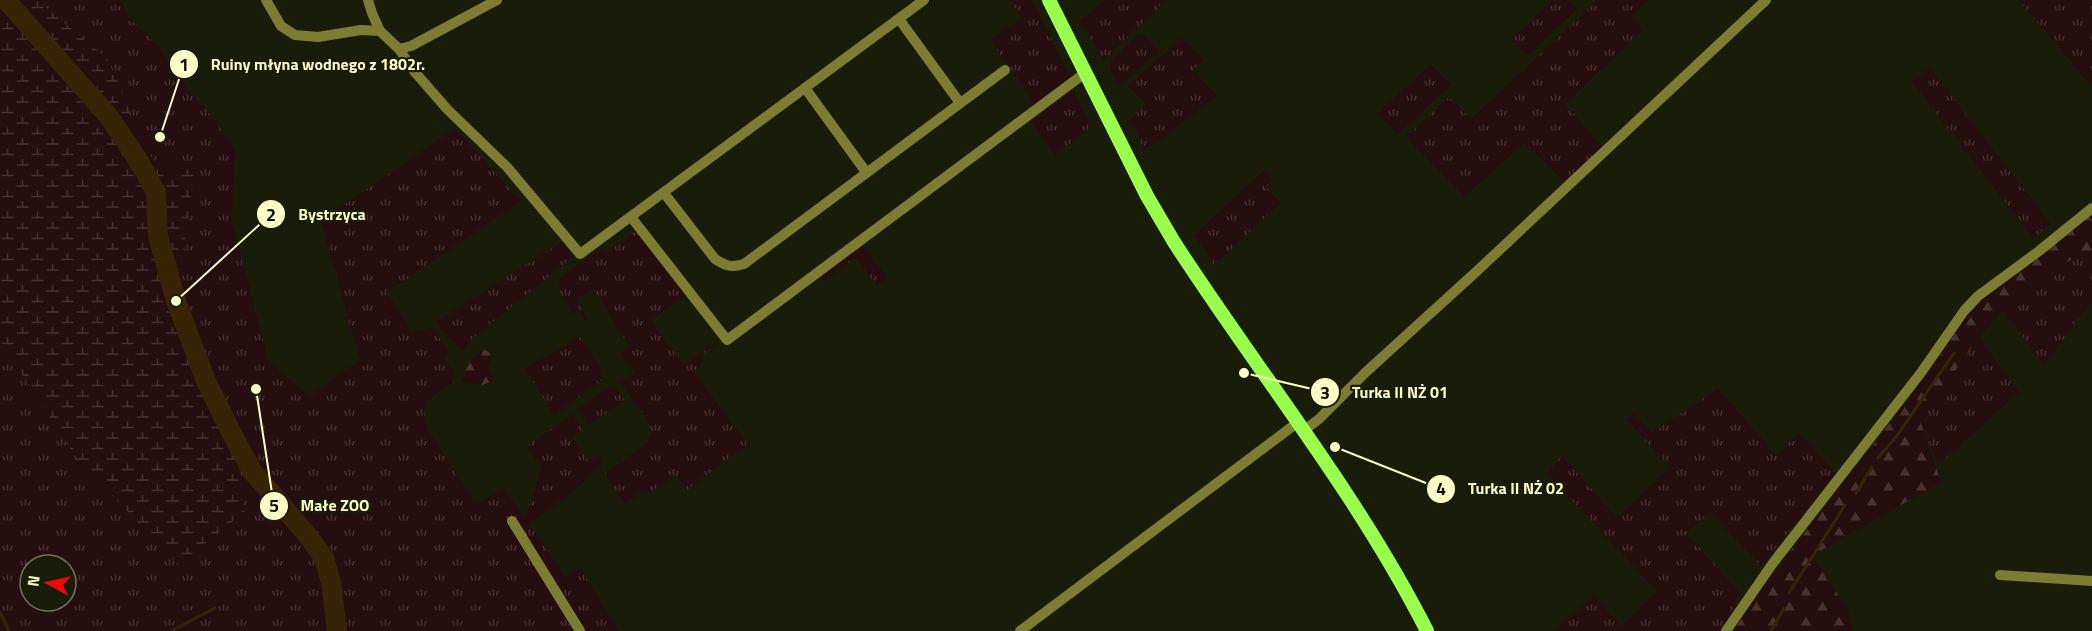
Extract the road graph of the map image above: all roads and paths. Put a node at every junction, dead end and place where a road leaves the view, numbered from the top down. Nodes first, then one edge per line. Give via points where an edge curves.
1 (266, 0) edge
2 (368, 0) edge
3 (497, 0) edge
4 (924, 0) edge
5 (1049, 0) edge
6 (1766, 0) edge
7 (899, 19) junction
8 (380, 31) junction
9 (399, 49) junction
10 (1005, 70) dead end
11 (1085, 73) junction
12 (805, 88) junction
13 (960, 103) junction
14 (866, 172) junction
15 (664, 193) junction
16 (2092, 208) edge
17 (631, 217) junction
18 (1300, 427) junction
19 (512, 521) dead end
20 (2000, 575) dead end
21 (2092, 581) edge
22 (580, 631) edge
23 (1020, 631) edge
24 (1427, 631) edge
25 (1726, 631) edge

1 - 8 street via 281,26 296,36
2 - 8 street
3 - 9 street
4 - 7 street
5 - 11 main road
6 - 18 street via 1319,419
7 - 12 street
7 - 13 street
8 - 9 street
9 - 17 street via 443,104 507,166 580,254
10 - 13 street
11 - 17 street via 727,340
11 - 18 main road via 1174,242
12 - 14 street
12 - 15 street
13 - 14 street
14 - 15 street via 734,268 715,259
15 - 17 street
16 - 25 street via 1964,311
18 - 23 street
18 - 24 main road via 1372,535
19 - 22 street
20 - 21 street

